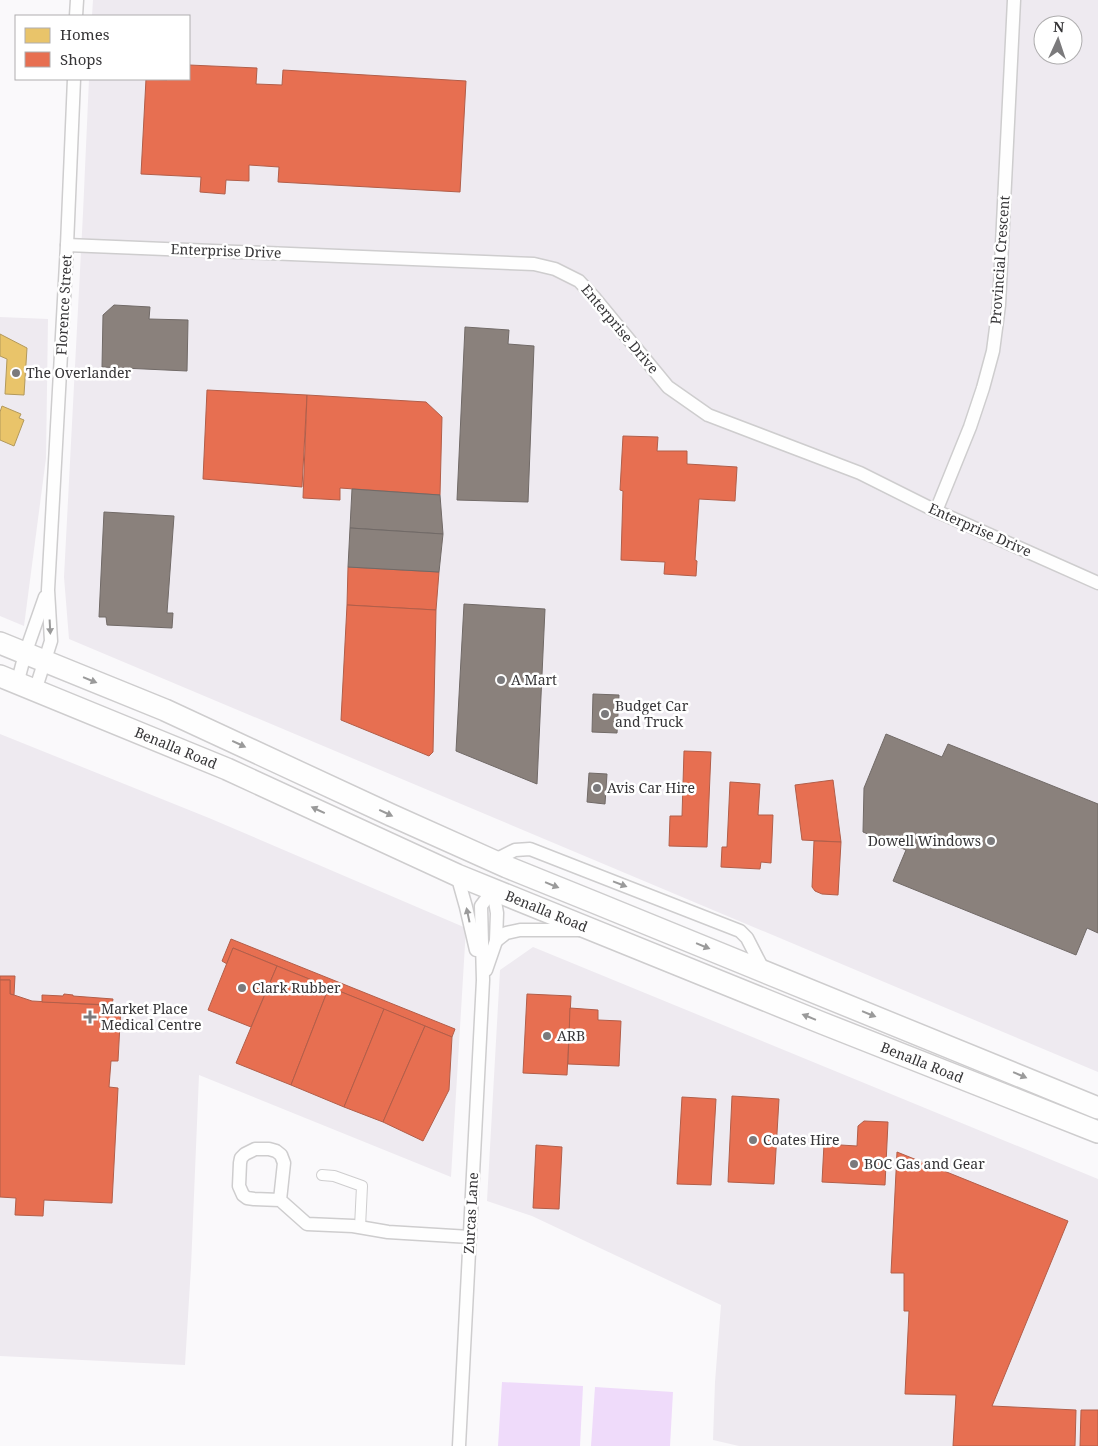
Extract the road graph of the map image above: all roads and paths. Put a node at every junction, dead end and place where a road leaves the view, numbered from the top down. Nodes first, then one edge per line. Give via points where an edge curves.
1 (77, 0) edge
2 (1014, 0) edge
3 (76, 15) edge
4 (74, 80) edge
5 (67, 245) junction
6 (936, 511) junction
7 (1098, 583) edge
8 (48, 590) junction
9 (0, 644) edge
10 (35, 658) junction
11 (18, 684) edge
12 (500, 864) junction
13 (458, 875) junction
14 (493, 890) junction
15 (592, 930) junction
16 (496, 940) junction
17 (764, 971) junction
18 (482, 980) junction
19 (838, 1002) junction
20 (858, 1037) junction
21 (1098, 1108) edge
22 (1098, 1132) edge
23 (322, 1175) dead end
24 (280, 1200) junction
25 (360, 1228) junction
26 (470, 1237) junction
27 (459, 1446) edge

1 - 3 street
2 - 6 street, Provincial Crescent via 999,305 993,351 970,427
4 - 5 street, Florence Street
5 - 6 street, Enterprise Drive via 534,264 555,269 579,281 668,387 708,415 860,473
5 - 8 street, Florence Street
6 - 7 street, Enterprise Drive
8 - 10 street, Florence Street
8 -> 10 street, Florence Street via 51,642
9 - 10 highway, Benalla Road
10 - 11 street, Florence Street
10 - 11 street, Florence Street
10 -> 12 highway, Benalla Road via 190,722
13 -> 11 highway, Benalla Road via 251,779
12 - 14 highway
12 -> 17 highway, Benalla Road
12 -> 17 street via 515,850 530,849 740,931
13 - 14 highway, Benalla Road
18 -> 13 street, Zurcas Lane
14 - 15 highway, Benalla Road
14 - 16 street, Zurcas Lane via 497,913
14 - 18 street, Zurcas Lane via 481,906
15 - 16 street via 520,930 506,933
20 -> 15 highway, Benalla Road
16 - 18 street, Zurcas Lane
17 - 19 highway, Benalla Road
18 - 26 street, Zurcas Lane
19 - 20 highway via 841,1013
19 -> 21 highway, Benalla Road
20 - 22 highway, Benalla Road
23 - 25 street via 362,1186
24 - 24 street via 284,1163 281,1155 269,1149 255,1149 245,1154 240,1163 239,1186 243,1195 254,1200
24 - 25 street via 307,1224
25 - 26 street
26 - 27 street, Zurcas Lane

